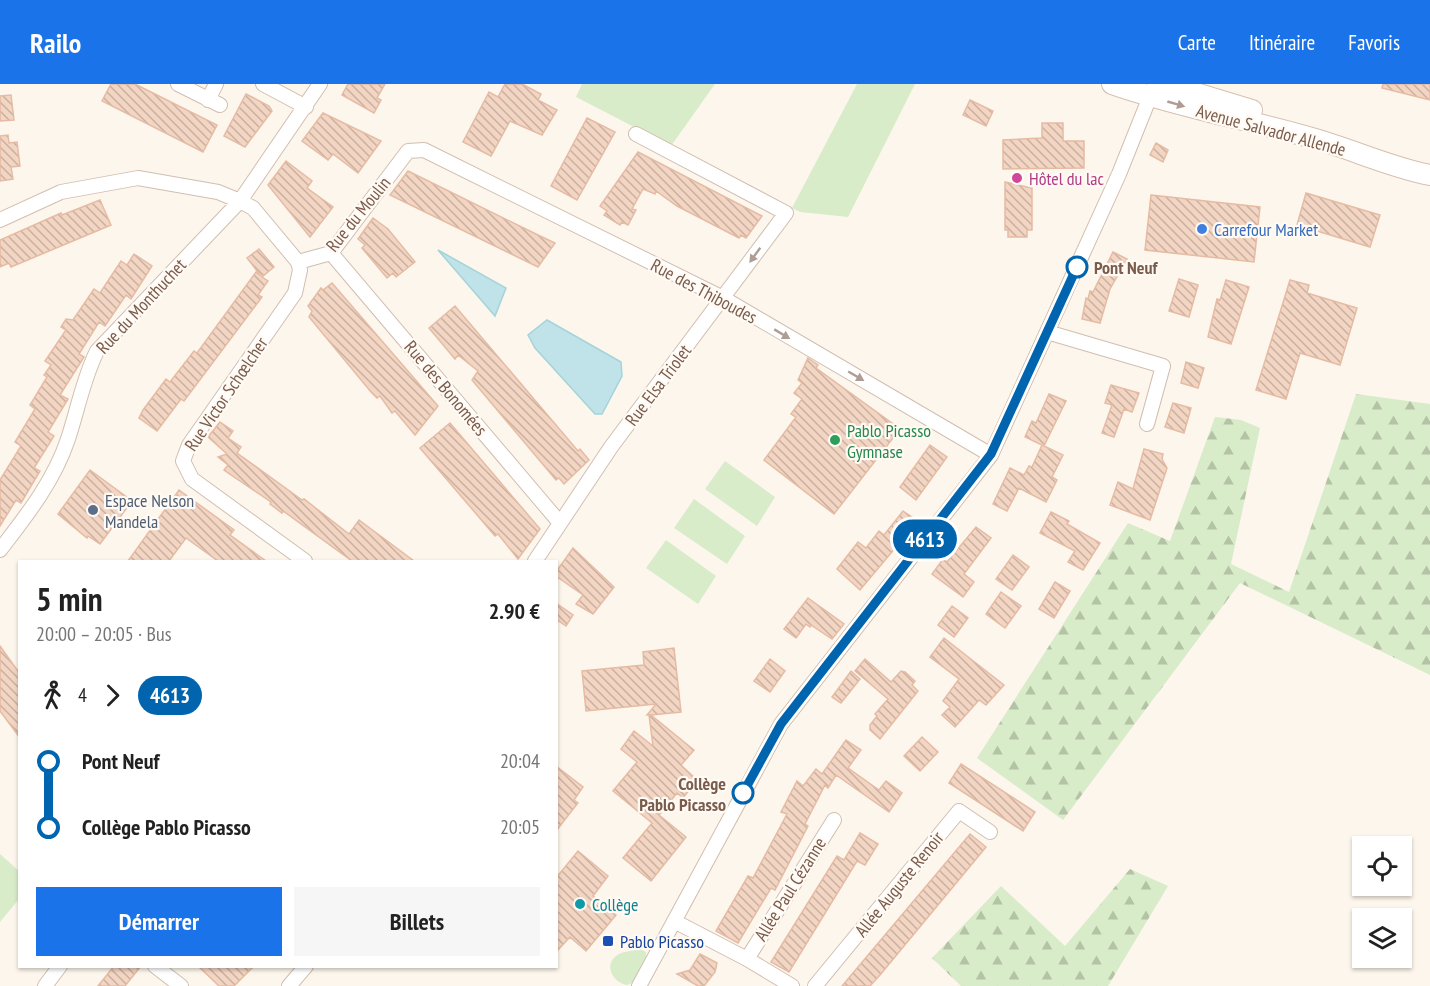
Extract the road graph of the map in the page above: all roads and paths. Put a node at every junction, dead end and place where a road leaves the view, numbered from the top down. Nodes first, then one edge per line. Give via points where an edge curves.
1 (178, 84) edge
2 (216, 84) edge
3 (263, 84) edge
4 (320, 84) edge
5 (1112, 84) edge
6 (1157, 88) edge
7 (306, 107) junction
8 (636, 134) dead end
9 (408, 151) joint
10 (1430, 163) edge
11 (1430, 175) edge
12 (240, 201) junction
13 (0, 220) edge
14 (331, 253) junction
15 (298, 262) junction
16 (723, 298) junction
17 (1047, 332) junction
18 (1147, 424) dead end
19 (991, 454) junction
20 (560, 523) junction
21 (0, 550) edge
22 (304, 560) edge
23 (536, 560) edge
24 (834, 820) dead end
25 (990, 832) dead end
26 (674, 921) junction
27 (747, 959) junction
28 (58, 968) edge
29 (158, 968) edge
30 (304, 968) edge
31 (45, 986) edge
32 (181, 986) edge
33 (289, 986) edge
34 (639, 986) edge
35 (792, 986) edge
36 (815, 986) edge

1 - 2 street via 214,103
3 - 7 street
4 - 7 street, Rue du Monthuchet
5 - 6 main road, Avenue Salvador Allende
6 - 10 main road via 1317,128 1396,157
6 -> 11 main road, Avenue Salvador Allende via 1398,169
6 - 17 street
7 - 12 street, Rue du Monthuchet
8 -> 16 street, Rue Elsa Triolet via 786,213
9 - 14 street, Rue du Moulin
9 - 16 street, Rue des Thiboudes via 424,150
12 - 13 street via 218,192 138,178 61,192
12 - 15 street via 253,208
12 - 21 street, Rue du Monthuchet via 97,351 88,368 67,440 47,485
14 - 15 street, Rue du Moulin
14 - 20 street, Rue des Bonomées
15 - 22 street, Rue Victor Schœlcher via 295,293 189,445 183,461 192,479
16 -> 19 street, Rue des Thiboudes
16 - 20 street, Rue Elsa Triolet via 611,447
17 - 18 street via 1163,366
17 - 19 street
19 - 26 street via 781,724
20 - 23 street, Rue Elsa Triolet
24 - 27 street, Allée Paul Cézanne
25 - 36 street, Allée Auguste Renoir via 959,811
26 - 27 street
26 - 34 street
27 - 35 street
28 - 31 street
29 - 32 street
30 - 33 street

